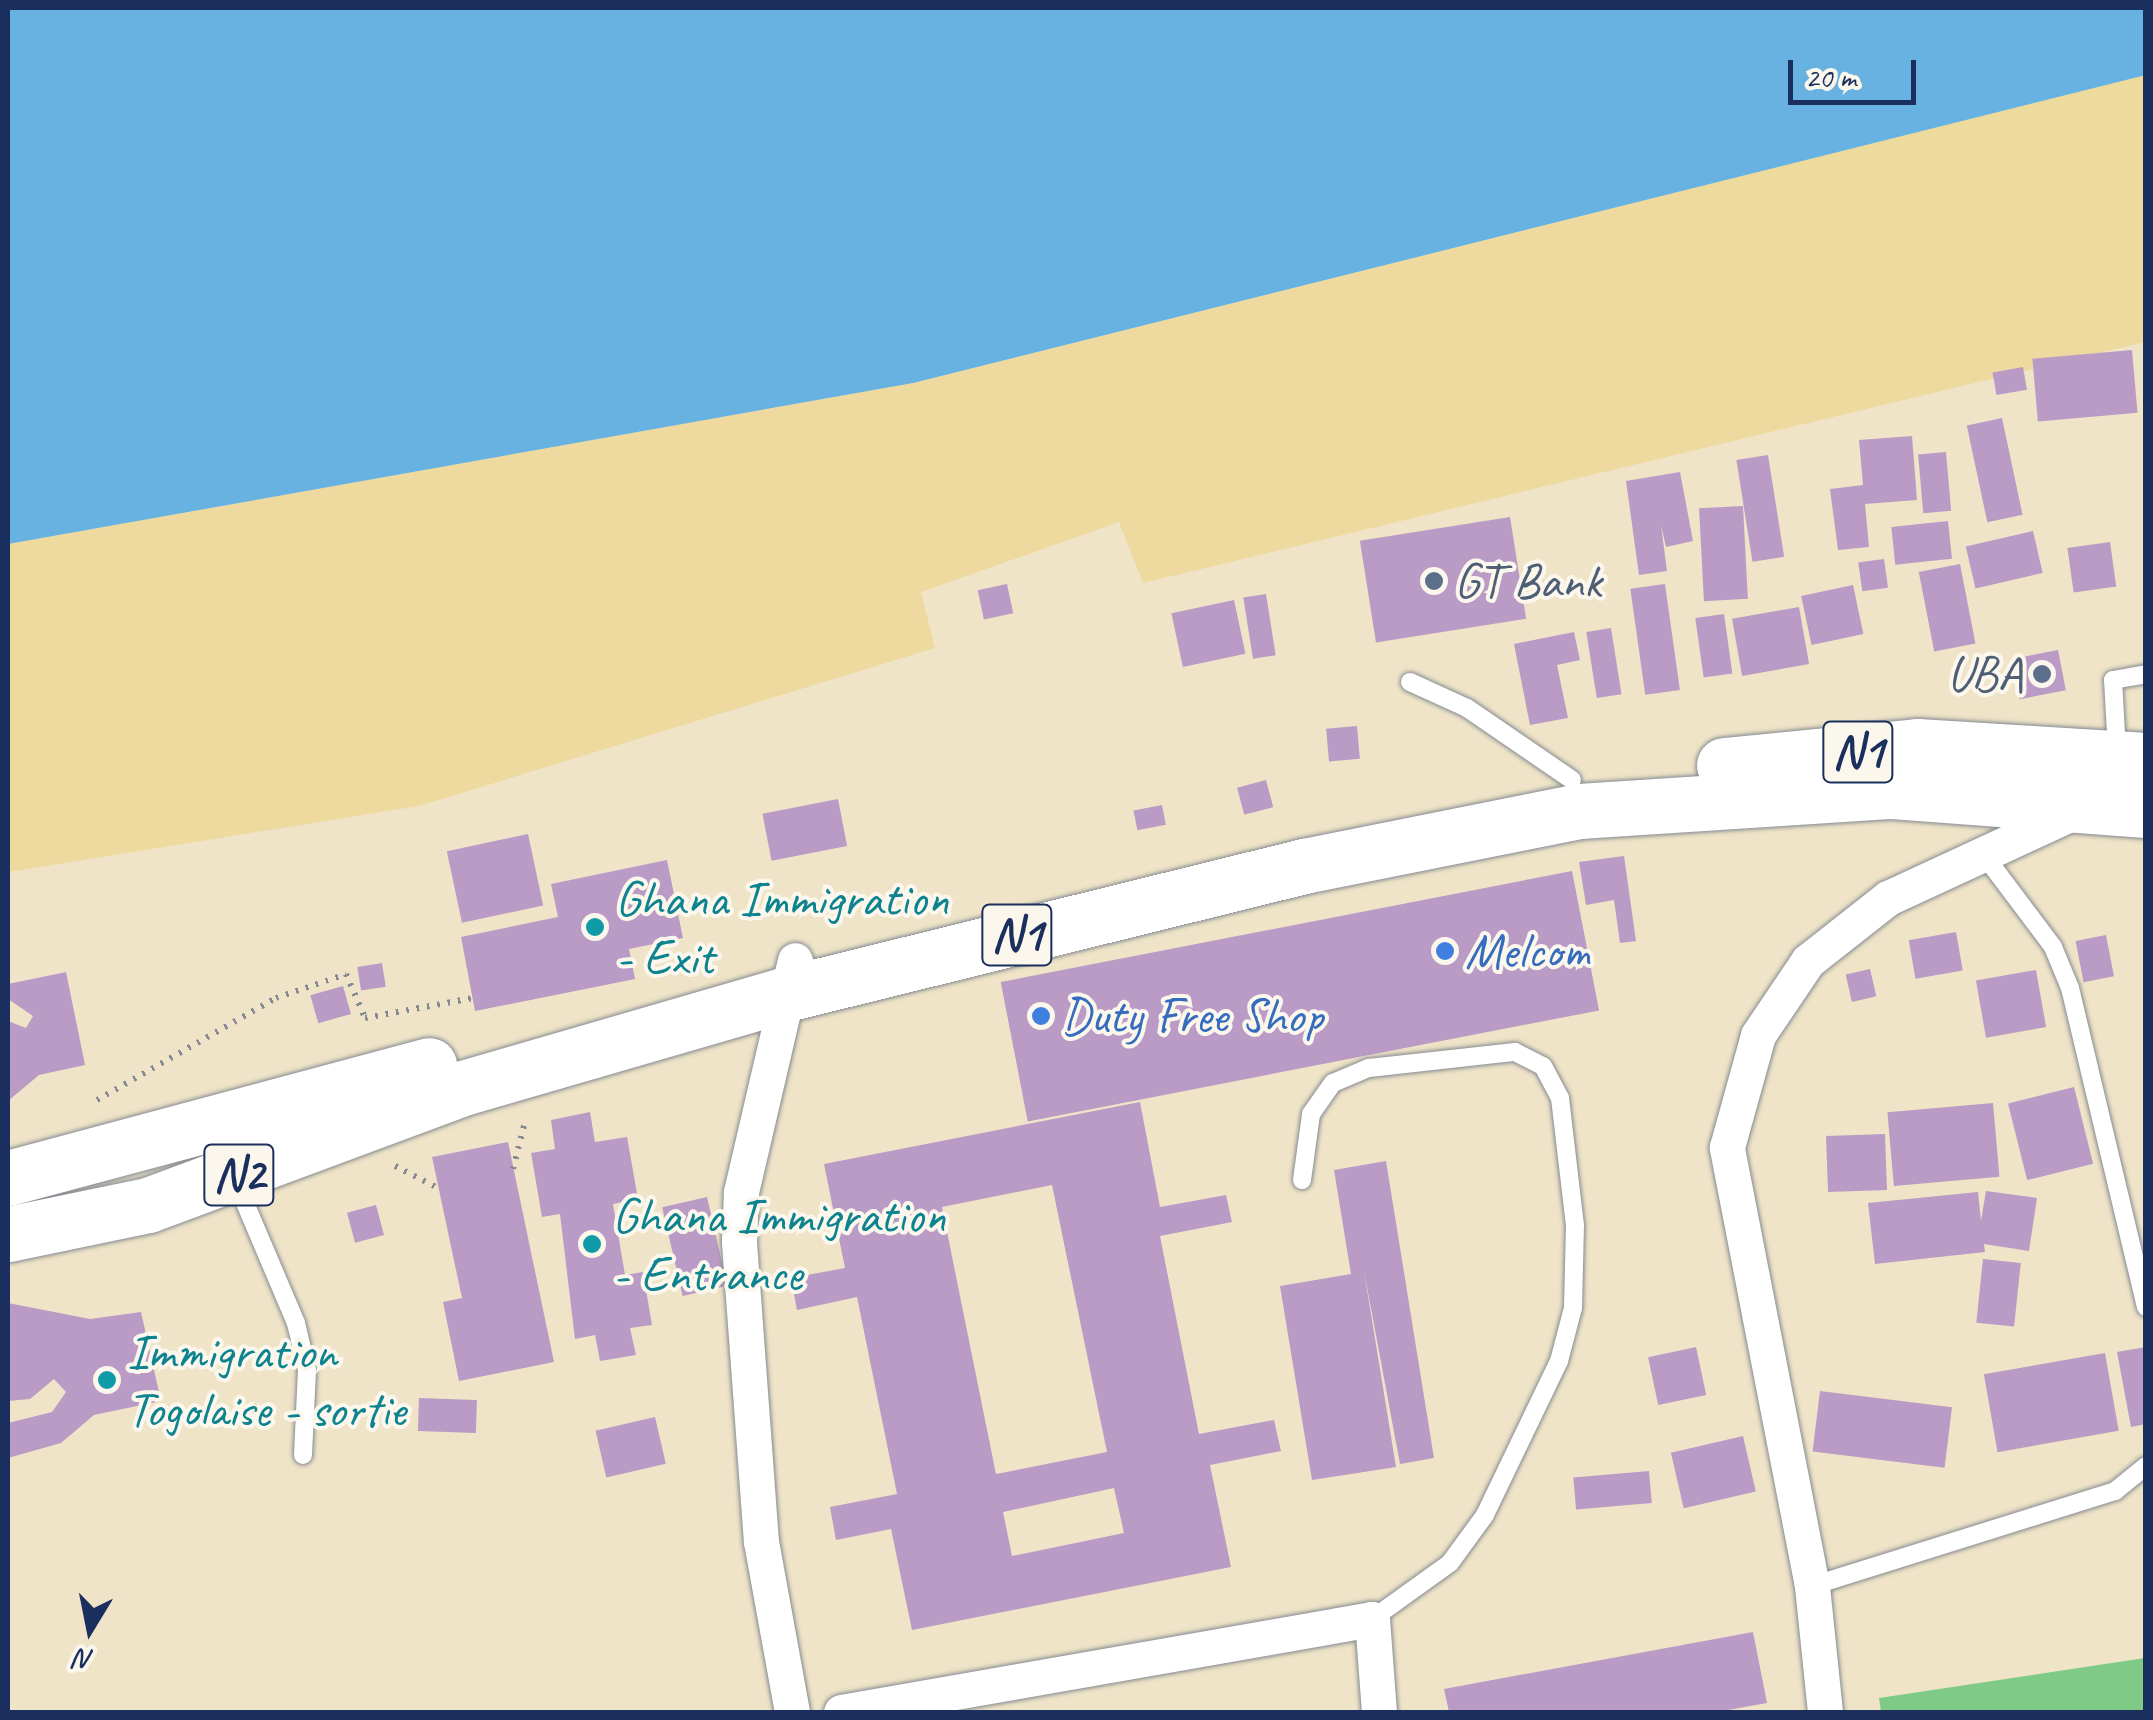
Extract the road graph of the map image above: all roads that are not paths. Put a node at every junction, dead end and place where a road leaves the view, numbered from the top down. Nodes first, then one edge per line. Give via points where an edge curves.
1 (2146, 674) edge
2 (1410, 682) dead end
3 (2118, 772) edge
4 (1572, 780) junction
5 (2146, 810) edge
6 (1988, 859) junction
7 (790, 977) junction
8 (462, 1072) joint
9 (224, 1151) junction
10 (8, 1178) edge
11 (1302, 1180) dead end
12 (8, 1234) edge
13 (2146, 1307) edge
14 (303, 1455) dead end
15 (2146, 1466) edge
16 (1812, 1586) junction
17 (1372, 1619) junction
18 (792, 1712) edge
19 (842, 1712) edge
20 (1379, 1712) edge
21 (1825, 1712) edge

1 - 3 lane via 2112,680
2 - 4 lane via 1467,708
3 - 4 highway, N1 via 1916,746
3 - 5 highway, N1
3 - 6 street
3 - 7 highway, N1 via 1579,810
4 - 7 highway, N1 via 1292,833
6 - 13 lane via 2053,947 2070,988
6 - 16 street via 1888,898 1808,961 1758,1035 1727,1147
7 - 8 highway, N1
7 - 18 street via 741,1192 739,1241 760,1542
8 - 9 highway, N2
9 - 10 highway, N2
9 - 12 highway, N2
9 - 14 lane via 296,1323 307,1370
11 - 17 lane via 1311,1114 1333,1083 1369,1068 1515,1052 1544,1066 1560,1098 1575,1225 1573,1308 1560,1360 1485,1515 1450,1563
15 - 16 lane via 2115,1491
16 - 21 street
17 - 19 street
17 - 20 street

